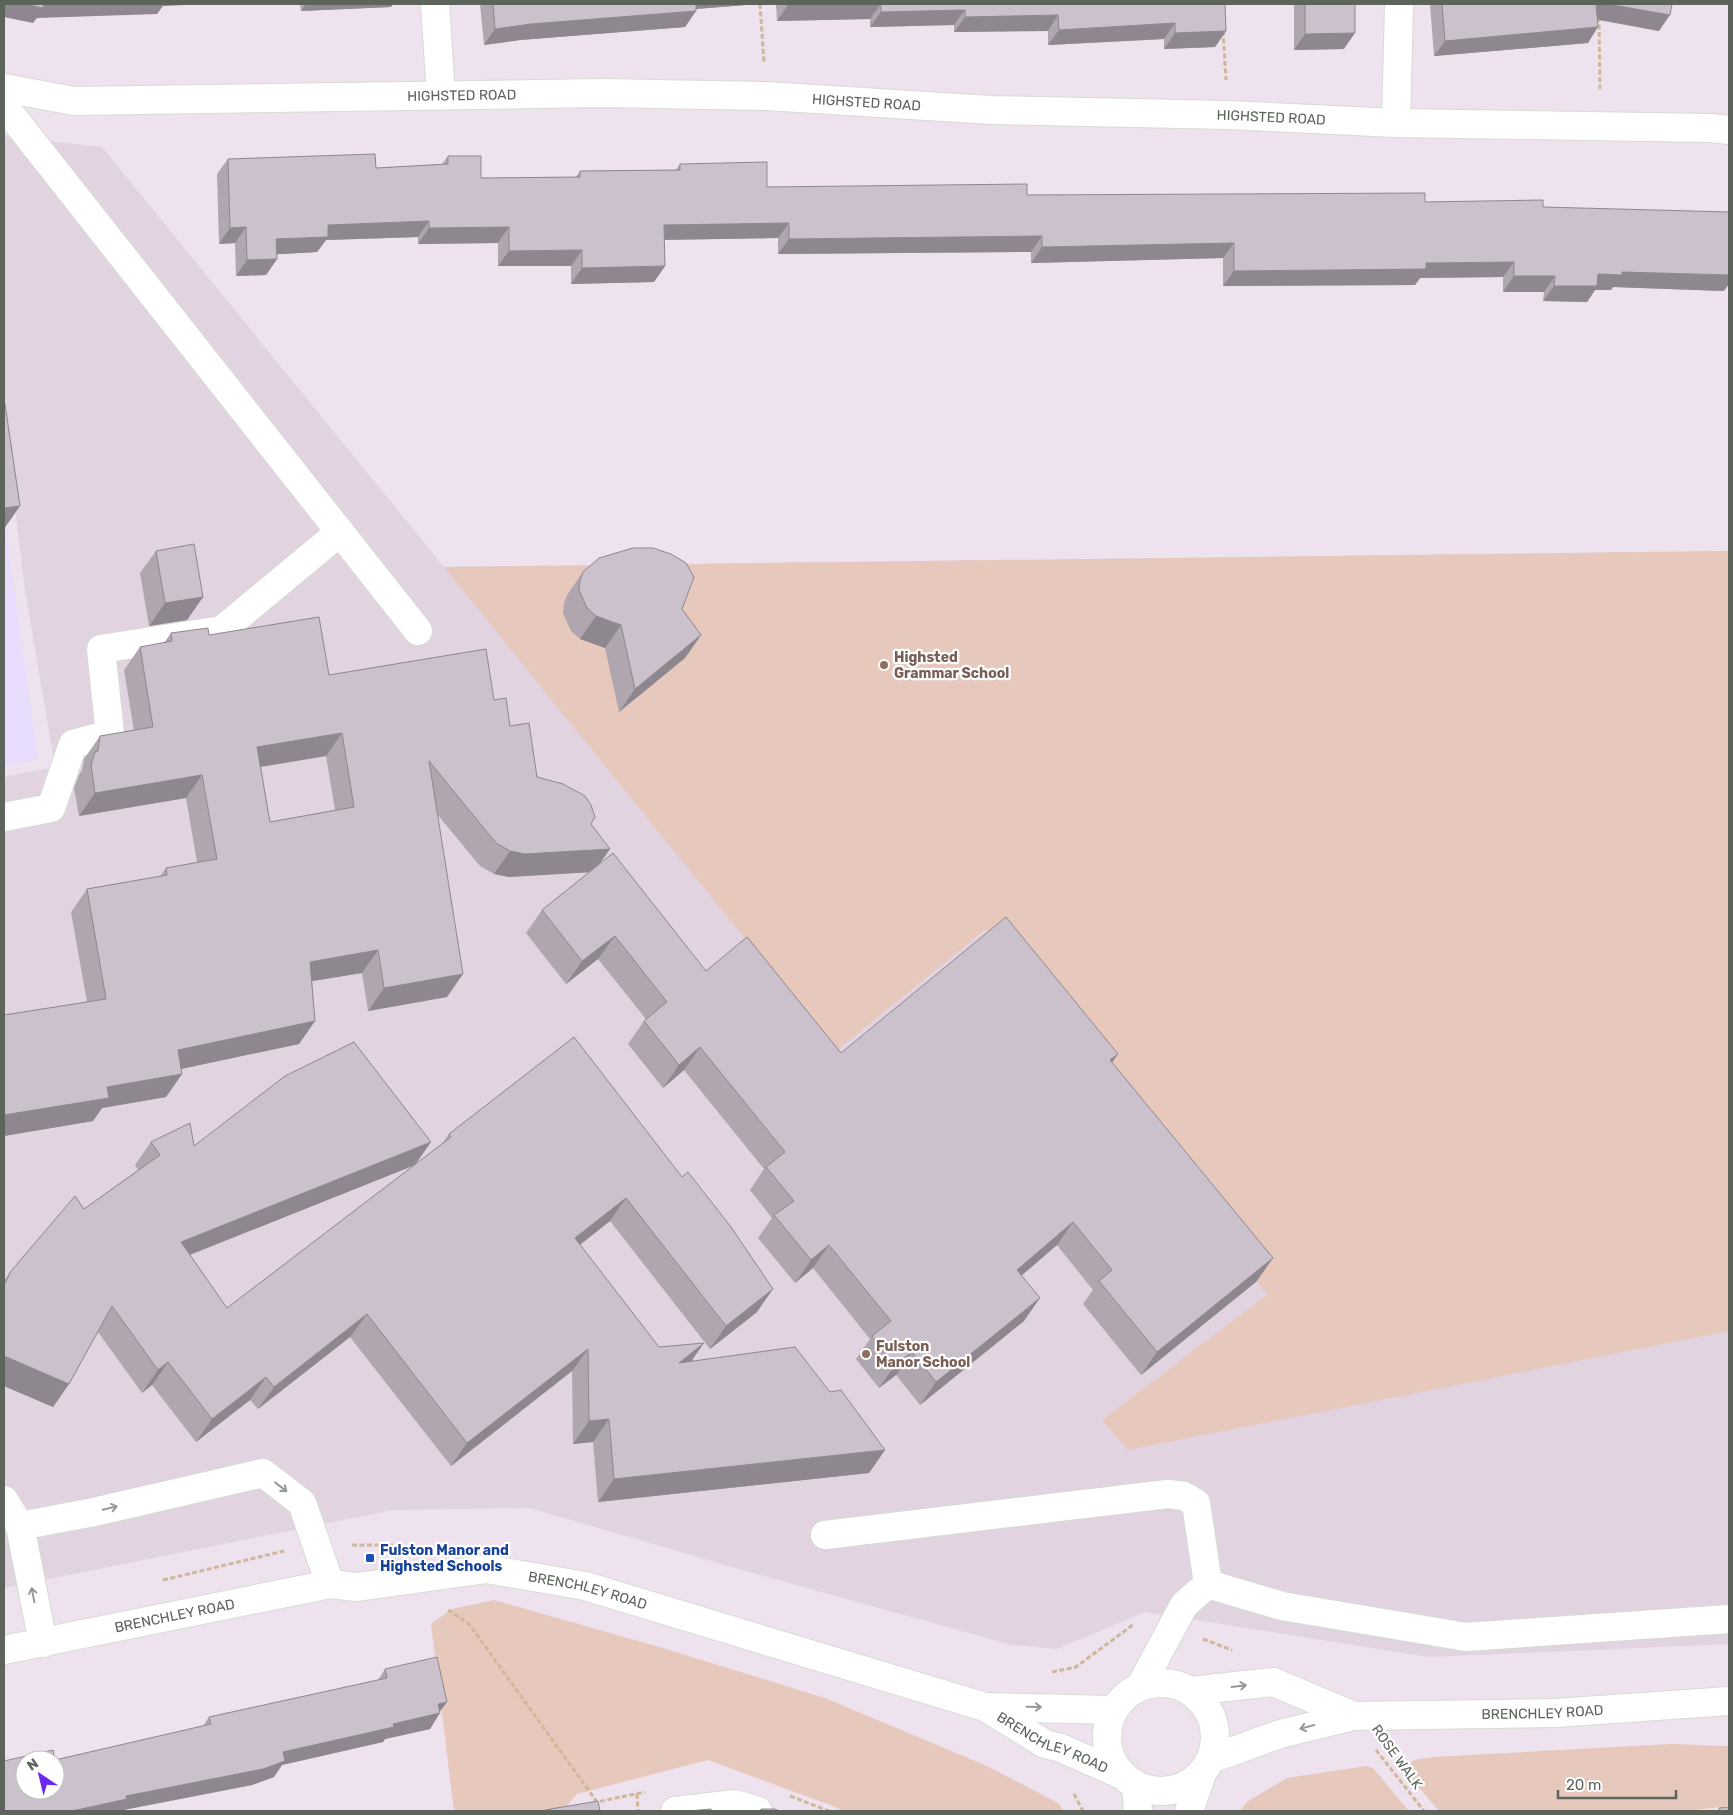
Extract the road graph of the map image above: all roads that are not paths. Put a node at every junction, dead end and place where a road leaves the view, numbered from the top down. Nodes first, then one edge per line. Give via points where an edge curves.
1 (435, 4) edge
2 (1399, 4) edge
3 (4, 88) edge
4 (441, 95) junction
5 (4, 106) edge
6 (1396, 123) junction
7 (1729, 130) edge
8 (340, 532) junction
9 (418, 631) dead end
10 (4, 817) edge
11 (4, 1500) edge
12 (20, 1526) junction
13 (825, 1536) dead end
14 (330, 1584) junction
15 (1208, 1584) junction
16 (1729, 1619) edge
17 (43, 1643) junction
18 (4, 1650) edge
19 (1140, 1687) junction
20 (1191, 1691) junction
21 (1729, 1701) edge
22 (985, 1707) junction
23 (1114, 1710) junction
24 (1354, 1716) junction
25 (1207, 1765) junction
26 (1132, 1790) edge
27 (674, 1811) edge
28 (758, 1811) edge
29 (1190, 1811) edge

1 - 4 street
2 - 6 street
3 - 4 street, HIGHSTED ROAD via 74,101
4 - 6 street, HIGHSTED ROAD via 767,96 991,110 1228,115
5 - 8 street
6 - 7 street, HIGHSTED ROAD
8 - 9 street
8 - 10 street via 222,630 101,649 110,734 73,744 51,808
11 - 12 street
12 -> 14 street via 263,1473 302,1502
17 -> 12 street
13 - 15 street via 1168,1494 1184,1496 1196,1503
14 - 17 street, BRENCHLEY ROAD
14 - 22 street, BRENCHLEY ROAD via 357,1587 487,1569 585,1586
15 - 16 street via 1282,1606 1466,1637
15 - 19 street via 1184,1605
17 - 18 street, BRENCHLEY ROAD
19 - 20 street via 1157,1683 1175,1684
19 - 23 street
20 -> 24 street, BRENCHLEY ROAD via 1273,1682
20 - 25 street via 1211,1714 1215,1729 1215,1744
21 - 24 street, BRENCHLEY ROAD via 1555,1713
22 -> 23 street, BRENCHLEY ROAD
22 - 26 street, BRENCHLEY ROAD via 1045,1744
23 - 26 street via 1108,1726 1107,1744 1112,1761
24 -> 25 street, BRENCHLEY ROAD via 1280,1734
25 - 26 street via 1192,1781 1172,1790
25 - 29 street
27 - 28 street via 735,1804

